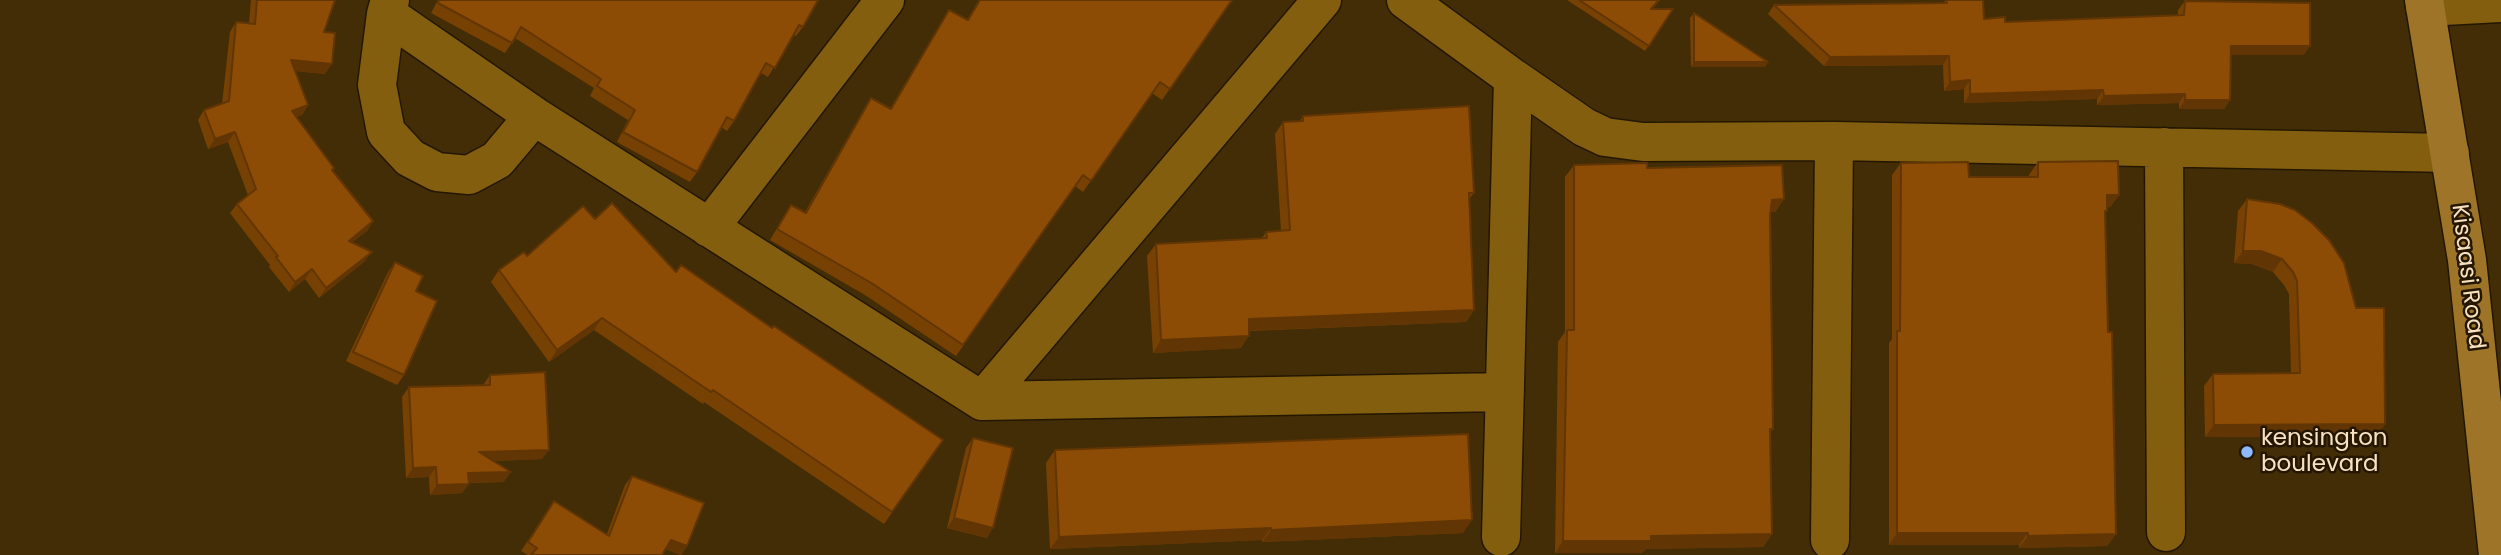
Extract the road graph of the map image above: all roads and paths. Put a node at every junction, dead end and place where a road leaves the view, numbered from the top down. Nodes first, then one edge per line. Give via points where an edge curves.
1 (885, 0) edge
2 (1322, 0) edge
3 (1406, 0) edge
4 (2501, 3) edge
5 (2425, 4) edge
6 (388, 7) edge
7 (1513, 78) junction
8 (534, 116) junction
9 (1834, 141) junction
10 (2164, 147) junction
11 (2450, 152) junction
12 (709, 228) junction
13 (1505, 392) junction
14 (982, 401) junction
15 (2166, 532) dead end
16 (1501, 537) dead end
17 (1830, 540) dead end
18 (2498, 555) edge

1 - 12 street
2 - 14 street
3 - 7 street
4 - 5 street
5 - 11 main road, Kisaasi Road
6 - 8 street
6 - 8 street via 377,85 386,132 410,158 437,172 469,175 497,160
7 - 9 street via 1605,137 1643,142
7 - 13 street
8 - 12 street
9 - 10 street
9 - 17 street
10 - 11 street
10 - 15 street
11 - 18 main road, Kisaasi Road via 2467,260
12 - 14 street
13 - 14 street
13 - 16 street

